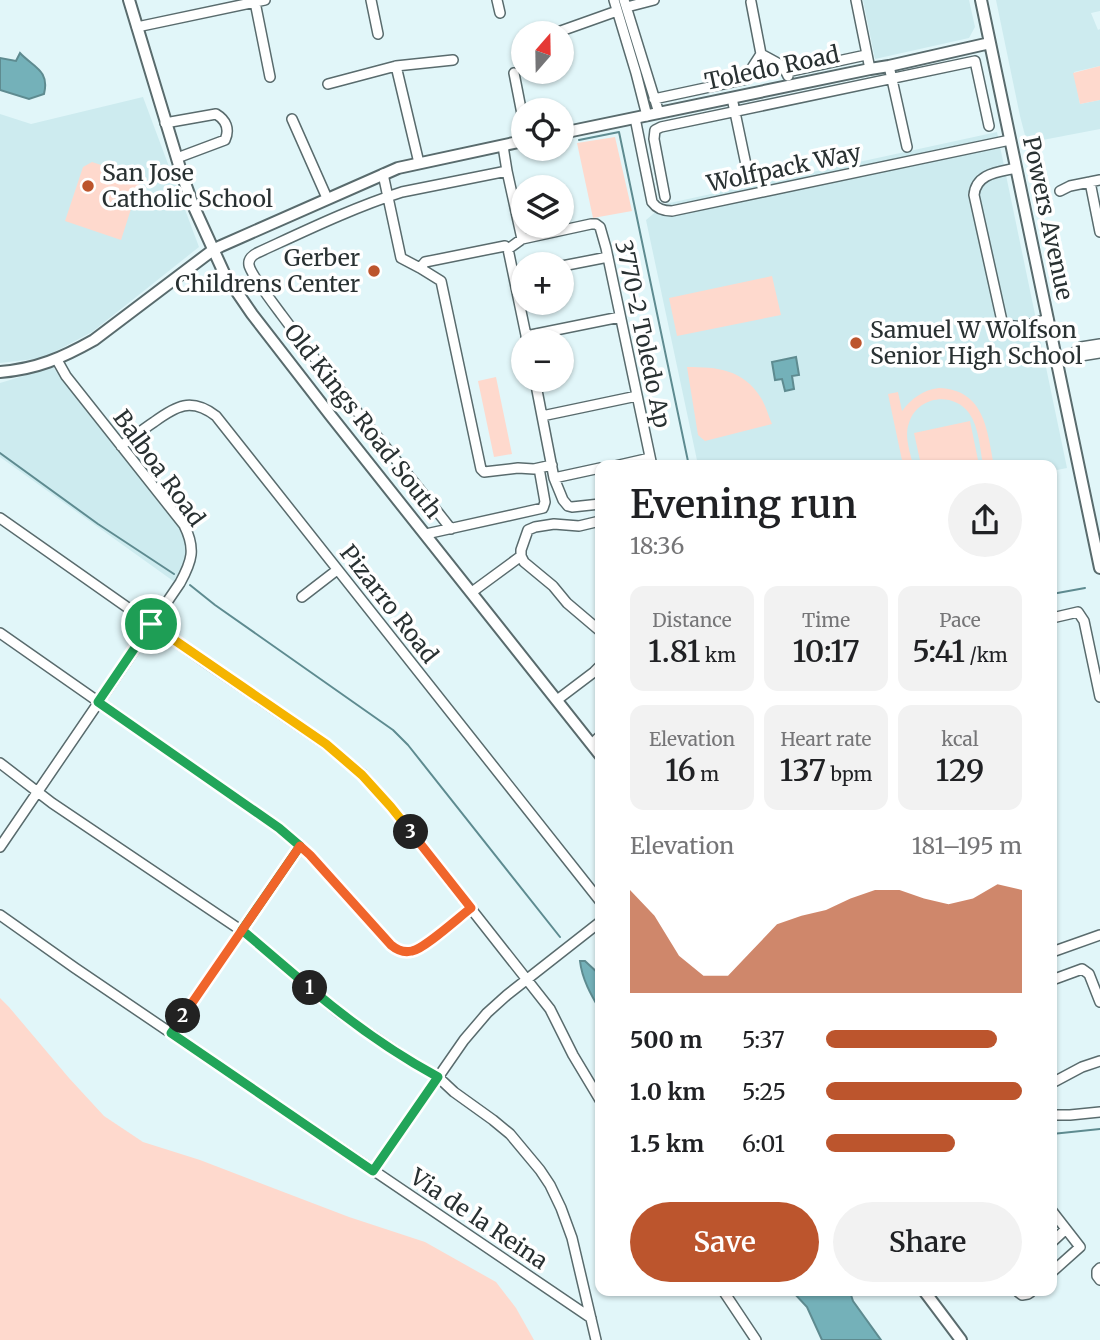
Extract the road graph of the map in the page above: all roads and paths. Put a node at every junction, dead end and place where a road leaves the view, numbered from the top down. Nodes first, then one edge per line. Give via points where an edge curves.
1 (129, 0) edge
2 (371, 0) edge
3 (497, 0) edge
4 (614, 0) edge
5 (654, 0) edge
6 (856, 0) edge
7 (981, 0) edge
8 (260, 1) edge
9 (751, 2) dead end
10 (626, 4) edge
11 (617, 11) junction
12 (500, 13) dead end
13 (574, 26) edge
14 (137, 27) junction
15 (378, 34) dead end
16 (990, 43) junction
17 (761, 54) junction
18 (866, 55) junction
19 (453, 60) dead end
20 (396, 65) junction
21 (889, 66) junction
22 (870, 69) junction
23 (787, 72) junction
24 (270, 77) dead end
25 (747, 79) junction
26 (893, 79) junction
27 (328, 84) dead end
28 (790, 86) junction
29 (751, 94) junction
30 (732, 98) junction
31 (654, 99) junction
32 (734, 112) junction
33 (653, 114) junction
34 (635, 118) junction
35 (292, 119) dead end
36 (165, 123) junction
37 (989, 126) dead end
38 (574, 131) edge
39 (1010, 140) junction
40 (511, 144) edge
41 (503, 146) junction
42 (907, 147) dead end
43 (177, 158) junction
44 (419, 163) junction
45 (1016, 168) junction
46 (507, 170) junction
47 (383, 174) junction
48 (749, 179) dead end
49 (1100, 180) edge
50 (1090, 182) junction
51 (1059, 191) dead end
52 (388, 196) junction
53 (665, 197) dead end
54 (327, 198) junction
55 (1100, 232) edge
56 (522, 239) junction
57 (508, 249) junction
58 (213, 250) junction
59 (511, 257) edge
60 (608, 257) junction
61 (574, 264) edge
62 (420, 268) junction
63 (620, 317) junction
64 (1048, 319) junction
65 (569, 329) edge
66 (1100, 344) edge
67 (1100, 354) edge
68 (1069, 357) junction
69 (57, 360) junction
70 (1056, 360) junction
71 (0, 372) edge
72 (537, 392) edge
73 (637, 396) junction
74 (542, 416) junction
75 (121, 446) junction
76 (651, 460) edge
77 (552, 465) junction
78 (539, 468) junction
79 (595, 469) edge
80 (554, 478) junction
81 (595, 505) edge
82 (0, 518) edge
83 (595, 523) edge
84 (451, 529) junction
85 (426, 534) junction
86 (521, 556) junction
87 (1100, 568) edge
88 (337, 570) junction
89 (472, 592) junction
90 (302, 597) dead end
91 (1057, 617) edge
92 (151, 624) junction
93 (595, 627) edge
94 (0, 633) edge
95 (595, 671) edge
96 (1100, 697) edge
97 (557, 700) junction
98 (98, 702) junction
99 (595, 739) edge
100 (0, 763) edge
101 (38, 792) junction
102 (300, 846) junction
103 (0, 847) edge
104 (595, 895) edge
105 (471, 908) junction
106 (0, 915) edge
107 (595, 926) edge
108 (242, 930) junction
109 (1100, 935) edge
110 (1057, 950) edge
111 (1057, 978) edge
112 (528, 979) junction
113 (1099, 996) edge
114 (171, 1033) junction
115 (1100, 1061) edge
116 (438, 1077) junction
117 (1057, 1080) edge
118 (595, 1092) edge
119 (1100, 1112) edge
120 (1057, 1115) edge
121 (373, 1171) junction
122 (1057, 1217) edge
123 (1066, 1229) junction
124 (1057, 1237) edge
125 (1057, 1268) edge
126 (1100, 1268) edge
127 (1100, 1280) edge
128 (727, 1296) edge
129 (928, 1296) edge
130 (591, 1318) junction
131 (596, 1340) edge
132 (756, 1340) edge
133 (961, 1340) edge

1 - 14 street, Old Kings Road South
2 - 15 street
3 - 12 street
4 - 11 street
5 - 10 street
6 - 18 street
7 - 16 street, Powers Avenue
8 - 14 street
8 - 24 street
9 - 17 street
10 - 31 street
11 - 13 street
11 - 33 street
14 - 36 street, Old Kings Road South
16 - 21 street, Toledo Road
16 - 39 street, Powers Avenue
17 - 23 street
17 - 25 street
18 - 22 street
18 - 23 street
19 - 20 street
20 - 27 street
20 - 44 street
21 - 22 street, Toledo Road
21 - 26 street
22 - 28 street, Toledo Road
23 - 28 street
25 - 29 street
25 - 31 street
26 - 32 street
26 - 37 street via 975,61
26 - 42 street
28 - 29 street, Toledo Road
29 - 30 street, Toledo Road
30 - 32 street
30 - 33 street, Toledo Road
31 - 33 street
32 - 48 street
32 - 53 street via 655,130
33 - 34 street, Toledo Road
34 - 38 street, Toledo Road
34 - 39 street, Wolfpack Way via 652,202 665,211
35 - 54 street
36 - 43 street, Old Kings Road South
36 - 43 street via 216,114 228,129 225,140
39 - 45 street, Powers Avenue
40 - 41 street
41 - 44 street
41 - 46 street
43 - 58 street, Old Kings Road South
44 - 47 street
45 - 64 street, Powers Avenue
45 - 64 street via 983,176 974,195 1002,320 1017,327
46 - 52 street
46 - 56 street
47 - 52 street
47 - 54 street
49 - 50 street
50 - 51 street
50 - 55 street
52 - 62 street via 401,258
52 - 84 street via 257,253 249,265 299,339
54 - 58 street
56 - 57 street
56 - 60 street, 3770-2 Toledo Ap via 596,224
57 - 59 street
57 - 62 street via 425,262
58 - 69 street via 94,340
58 - 85 street, Old Kings Road South via 252,314
60 - 61 street
60 - 63 street, 3770-2 Toledo Ap
62 - 78 street via 441,281 481,469
63 - 65 street
63 - 73 street, 3770-2 Toledo Ap
64 - 70 street, Powers Avenue
66 - 68 street via 1082,347
67 - 68 street
68 - 70 street
69 - 71 street
69 - 75 street, Balboa Road
70 - 87 street, Powers Avenue
72 - 74 street
73 - 74 street
73 - 76 street, 3770-2 Toledo Ap
74 - 77 street
75 - 88 street, Pizarro Road via 174,407 189,405 211,412
75 - 92 street, Balboa Road via 190,538 187,570
77 - 78 street
77 - 80 street
78 - 84 street via 543,508
79 - 80 street
80 - 81 street via 563,500 572,508
82 - 92 street
83 - 86 street via 528,530
84 - 85 street
85 - 89 street, Old Kings Road South
86 - 89 street
86 - 93 street
88 - 90 street
88 - 104 street, Pizarro Road
89 - 97 street, Old Kings Road South
91 - 96 street via 1078,612 1084,621
92 - 98 street, Balboa Road
92 - 105 street via 352,765
94 - 98 street
95 - 97 street
97 - 99 street, Old Kings Road South
98 - 101 street, Balboa Road
98 - 102 street
100 - 101 street
101 - 103 street, Balboa Road
101 - 108 street
102 - 105 street via 397,949 421,948
102 - 108 street
105 - 112 street
106 - 114 street, Via de la Reina
107 - 112 street
108 - 114 street
108 - 116 street via 338,1012
109 - 110 street
111 - 113 street via 1082,969
112 - 116 street via 476,1024
112 - 118 street via 550,1009
114 - 121 street, Via de la Reina
115 - 117 street
116 - 121 street
116 - 130 street via 510,1134 550,1185 568,1224
119 - 120 street
121 - 130 street, Via de la Reina
122 - 123 street
123 - 124 street
123 - 125 street via 1080,1247
126 - 127 street
128 - 132 street
129 - 133 street
130 - 131 street

